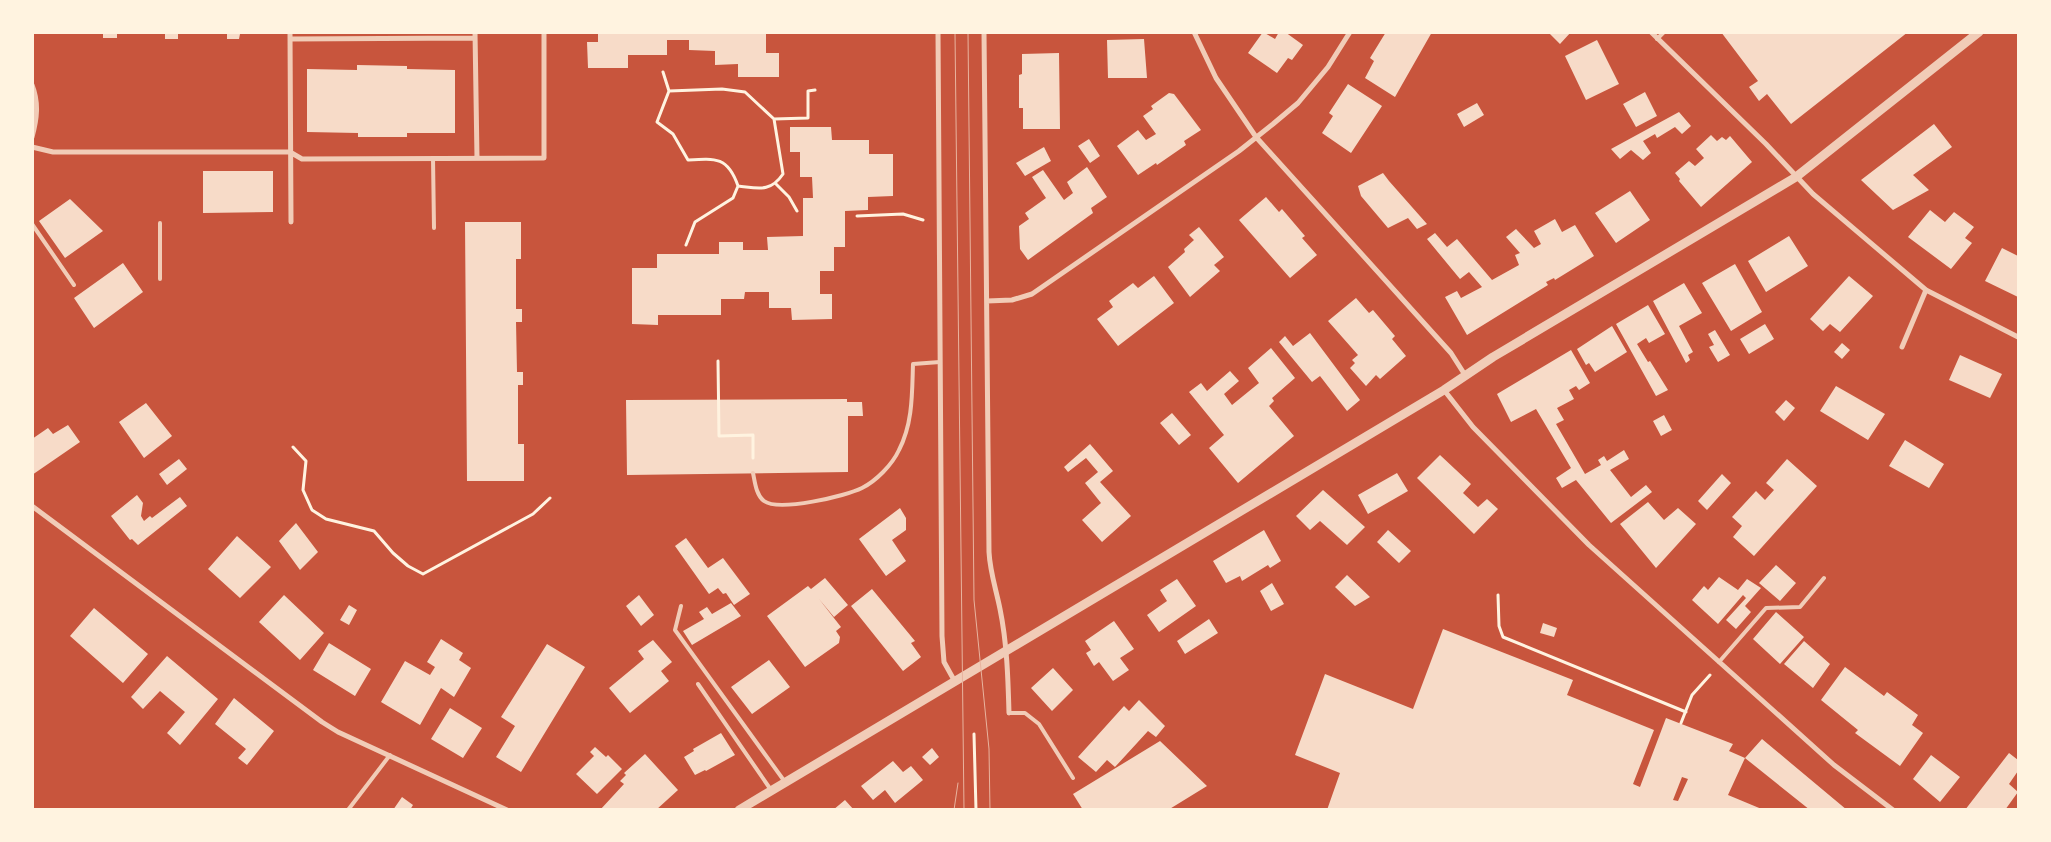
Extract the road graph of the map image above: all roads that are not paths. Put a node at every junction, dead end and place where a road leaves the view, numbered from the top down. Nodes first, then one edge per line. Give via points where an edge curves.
1 (290, 32) edge
2 (544, 32) edge
3 (938, 32) edge
4 (984, 32) edge
5 (1194, 32) edge
6 (1350, 32) edge
7 (1651, 32) edge
8 (1664, 32) edge
9 (1980, 32) edge
10 (475, 35) edge
11 (290, 39) junction
12 (1657, 39) junction
13 (32, 85) edge
14 (32, 137) edge
15 (1256, 137) junction
16 (32, 147) edge
17 (290, 152) junction
18 (433, 158) junction
19 (477, 158) junction
20 (1796, 177) junction
21 (291, 222) dead end
22 (160, 223) dead end
23 (32, 224) edge
24 (434, 228) dead end
25 (160, 278) dead end
26 (74, 285) dead end
27 (1926, 290) junction
28 (987, 301) junction
29 (2018, 337) edge
30 (1902, 347) dead end
31 (940, 362) junction
32 (1465, 375) junction
33 (1444, 390) junction
34 (754, 473) road end
35 (32, 506) edge
36 (1824, 578) dead end
37 (681, 606) dead end
38 (1006, 650) junction
39 (1719, 662) junction
40 (954, 680) junction
41 (698, 684) dead end
42 (1009, 713) joint
43 (390, 755) junction
44 (1073, 778) dead end
45 (785, 782) junction
46 (771, 790) junction
47 (1886, 804) junction
48 (348, 810) edge
49 (507, 810) edge
50 (739, 810) edge
51 (1882, 810) edge
52 (1893, 810) edge

1 - 11 street
2 - 19 street via 544,158
3 - 31 street
4 - 28 street
5 - 15 street via 1216,78
6 - 15 street via 1328,67 1298,103
7 - 12 street
8 - 12 lane
9 - 20 street
10 - 11 street
10 - 19 street
11 - 17 street
12 - 20 street
13 - 14 street via 37,115
15 - 28 street via 1032,294 1012,300
15 - 32 street via 1451,353
16 - 17 street via 53,152
17 - 18 street via 302,159
17 - 21 street
18 - 19 street
18 - 24 lane
20 - 27 street
20 - 32 street
22 - 25 lane
23 - 26 lane
27 - 29 street
27 - 30 street
28 - 38 street via 988,552
31 - 34 lane via 913,364 911,412 899,451 877,477 862,488 841,496 776,505 764,501 756,490
31 - 40 street via 942,636 944,662
32 - 33 street
33 - 38 street
33 - 39 street via 1473,427 1577,534
35 - 43 street via 322,722
36 - 39 lane via 1800,607 1766,608
37 - 45 lane via 676,630
38 - 40 street
38 - 42 street
39 - 47 street via 1834,765
40 - 45 street
41 - 46 lane
42 - 44 lane via 1025,713 1039,724
43 - 48 lane
43 - 49 street
45 - 46 street
46 - 50 street
47 - 51 lane
47 - 52 street

